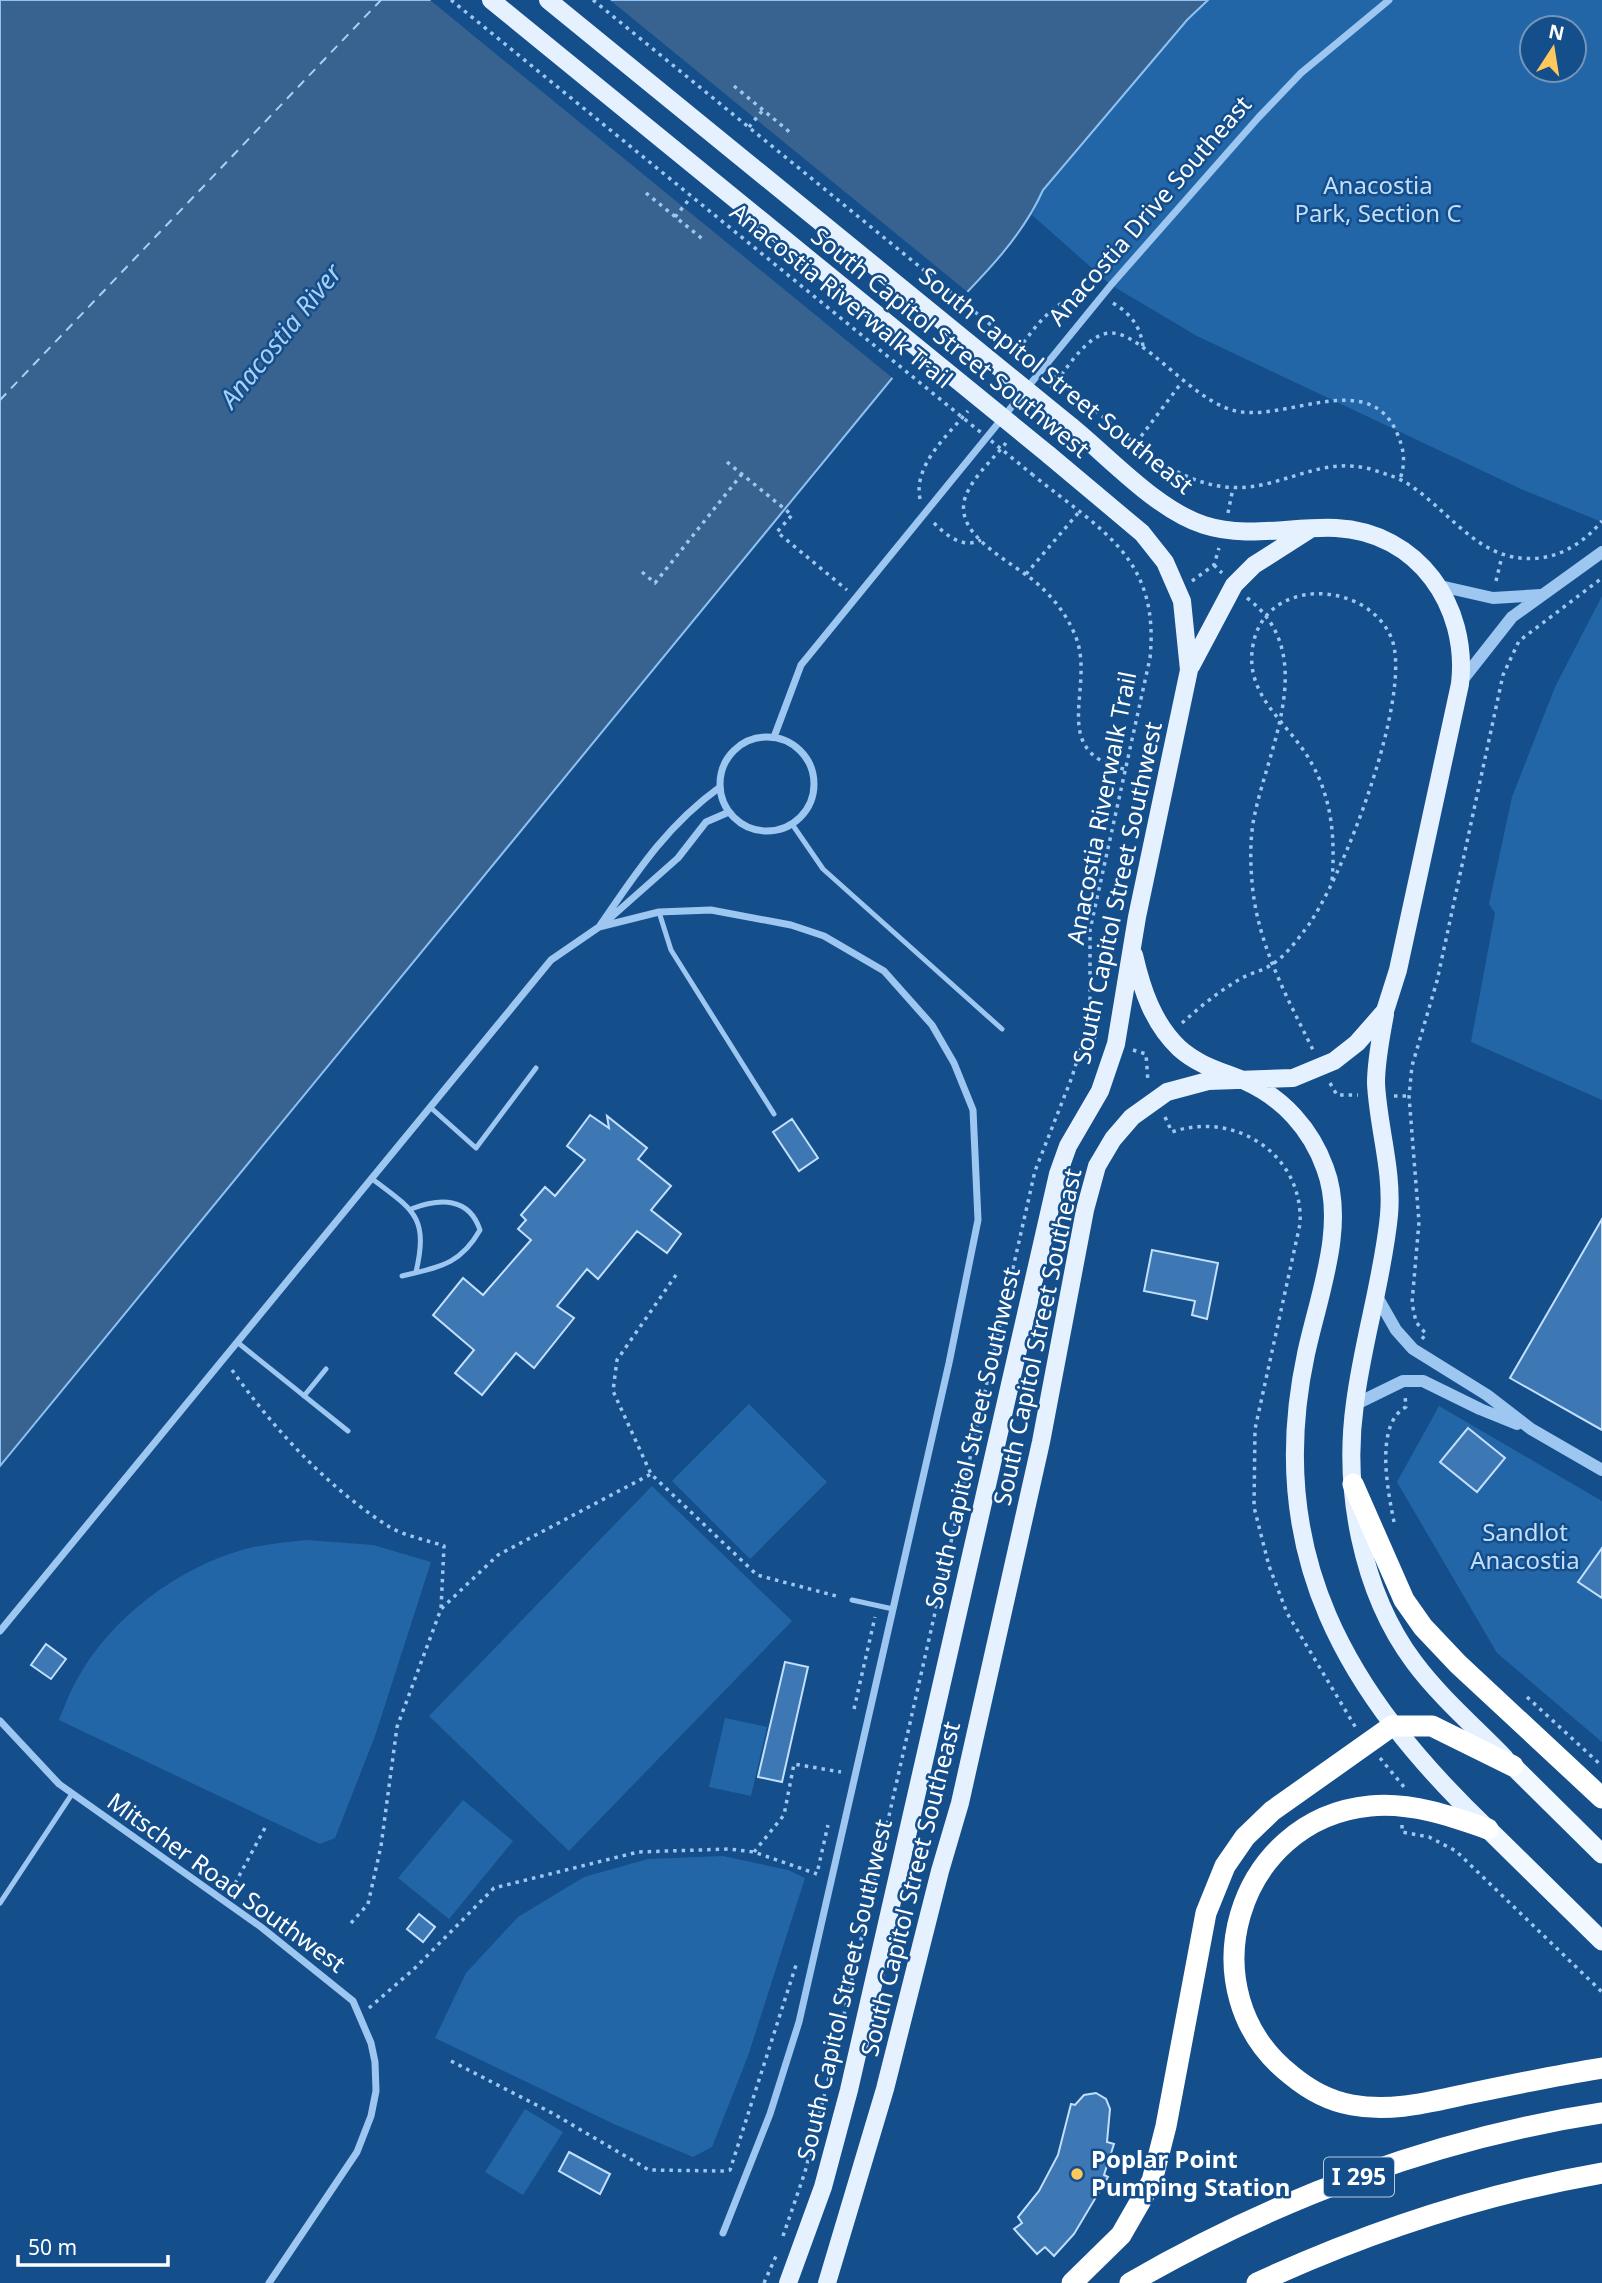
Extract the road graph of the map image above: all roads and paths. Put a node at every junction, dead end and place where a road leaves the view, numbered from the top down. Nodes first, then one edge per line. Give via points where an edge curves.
1 (451, 0) edge
2 (491, 0) edge
3 (548, 0) edge
4 (593, 0) edge
5 (1389, 0) edge
6 (734, 86) dead end
7 (763, 110) junction
8 (749, 127) junction
9 (792, 134) dead end
10 (646, 193) dead end
11 (691, 197) junction
12 (675, 216) junction
13 (705, 241) dead end
14 (1111, 302) dead end
15 (1144, 348) dead end
16 (1182, 382) dead end
17 (1136, 443) junction
18 (727, 462) dead end
19 (742, 474) junction
20 (1233, 488) junction
21 (1229, 508) dead end
22 (1079, 512) junction
23 (932, 521) dead end
24 (1602, 521) edge
25 (1309, 530) junction
26 (981, 540) dead end
27 (1218, 550) dead end
28 (1602, 552) edge
29 (1502, 556) junction
30 (1214, 565) junction
31 (642, 572) dead end
32 (1026, 574) dead end
33 (1224, 575) dead end
34 (1602, 578) edge
35 (1196, 579) dead end
36 (1440, 586) junction
37 (1495, 588) dead end
38 (1545, 594) junction
39 (856, 597) junction
40 (1245, 597) dead end
41 (1267, 618) junction
42 (1189, 670) junction
43 (1460, 684) junction
44 (1280, 722) junction
45 (774, 737) junction
46 (720, 787) junction
47 (729, 812) junction
48 (792, 824) junction
49 (1332, 882) junction
50 (659, 912) junction
51 (599, 927) junction
52 (1132, 948) junction
53 (1271, 965) junction
54 (1385, 1012) junction
55 (1184, 1021) dead end
56 (1002, 1029) dead end
57 (1085, 1034) junction
58 (1102, 1039) dead end
59 (1311, 1046) dead end
60 (1130, 1049) dead end
61 (536, 1068) dead end
62 (1148, 1081) dead end
63 (1244, 1081) junction
64 (1333, 1087) dead end
65 (1356, 1095) dead end
66 (1397, 1096) dead end
67 (1409, 1096) junction
68 (429, 1107) junction
69 (774, 1114) dead end
70 (1167, 1120) dead end
71 (371, 1178) junction
72 (411, 1209) junction
73 (416, 1272) junction
74 (676, 1275) dead end
75 (402, 1276) dead end
76 (1376, 1295) junction
77 (1426, 1334) dead end
78 (237, 1342) junction
79 (326, 1369) dead end
80 (232, 1370) dead end
81 (304, 1396) junction
82 (1405, 1397) dead end
83 (1354, 1405) junction
84 (1531, 1429) junction
85 (348, 1432) dead end
86 (1602, 1470) edge
87 (651, 1474) junction
88 (1353, 1484) junction
89 (1396, 1531) dead end
90 (852, 1600) joint
91 (877, 1605) junction
92 (441, 1609) junction
93 (894, 1609) junction
94 (0, 1631) edge
95 (1518, 1689) dead end
96 (0, 1721) edge
97 (852, 1721) dead end
98 (1392, 1726) junction
99 (1356, 1728) dead end
100 (1376, 1754) dead end
101 (1513, 1766) junction
102 (1602, 1766) edge
103 (838, 1785) dead end
104 (1406, 1792) dead end
105 (72, 1794) junction
106 (1602, 1798) edge
107 (1403, 1821) dead end
108 (828, 1823) dead end
109 (267, 1824) dead end
110 (1488, 1829) junction
111 (754, 1852) junction
112 (1602, 1854) edge
113 (817, 1874) junction
114 (815, 1884) dead end
115 (225, 1902) junction
116 (0, 1903) edge
117 (351, 1923) dead end
118 (1602, 1941) edge
119 (800, 1951) dead end
120 (1602, 1992) edge
121 (359, 2015) junction
122 (451, 2061) dead end
123 (1602, 2068) edge
124 (1602, 2113) edge
125 (1602, 2173) edge
126 (723, 2233) dead end
127 (269, 2283) edge
128 (764, 2283) edge
129 (788, 2283) edge
130 (827, 2283) edge
131 (1072, 2283) edge
132 (1130, 2283) edge
133 (1257, 2283) edge

1 - 11 path, Anacostia Riverwalk Trail, bridge
2 - 42 main road, South Capitol Street Southwest, bridge via 1142,533 1165,562 1182,601
3 - 25 main road, South Capitol Street Southeast, bridge via 1167,506 1189,520 1239,531
4 - 8 path, bridge
5 - 39 street, Anacostia Drive Southeast via 1301,73 1258,118 1111,285
6 - 7 path
7 - 8 path
7 - 9 path
8 - 17 path, bridge
10 - 12 path
11 - 12 path
11 - 22 path, Anacostia Riverwalk Trail, bridge
12 - 13 path
14 - 15 path via 1133,319
16 - 17 path
17 - 20 path via 1188,478
18 - 19 path
19 - 31 path via 655,583
19 - 39 path via 792,515 777,532
20 - 21 path
20 - 29 path via 1266,484 1316,468 1367,468 1414,487 1478,543
22 - 32 path
22 - 57 path, Anacostia Riverwalk Trail via 1129,558 1150,603 1153,631 1090,930
23 - 26 path via 955,540 970,544
24 - 29 path via 1563,552 1531,559
25 - 36 main road, South Capitol Street Southeast via 1337,528 1372,535 1416,562
25 - 42 main road via 1254,565 1234,585
27 - 30 path
28 - 38 street
29 - 37 path
30 - 33 path
30 - 35 path
34 - 67 path via 1528,632 1505,666 1437,981 1414,1053
36 - 38 street via 1493,598
36 - 43 main road, South Capitol Street Southeast via 1454,613 1461,642
38 - 43 street via 1503,626
39 - 45 street, Anacostia Drive Southeast via 801,665
40 - 41 path
41 - 44 path via 1286,665
41 - 44 path via 1253,641 1252,670 1264,701
41 - 49 path via 1283,603 1300,596 1340,596 1371,610 1395,647 1397,673 1379,756
42 - 52 main road, South Capitol Street Southwest
43 - 54 main road, South Capitol Street Southeast
44 - 49 path via 1308,757 1326,794 1334,833
44 - 53 path via 1251,844 1254,901
45 - 46 street via 757,738 729,755
45 - 48 street via 800,750 814,774 811,803
46 - 47 street
46 - 51 street via 689,809 657,843
47 - 48 street via 752,829 765,831
47 - 51 street via 706,822 678,858
48 - 56 lane via 823,869
49 - 53 path via 1312,922
50 - 51 street
50 - 69 lane via 671,950
50 - 93 street via 711,910 813,932 884,971 932,1025 973,1110 978,1220
51 - 68 street via 551,960
52 - 63 main road via 1144,993 1168,1035 1199,1063
52 - 129 main road, South Capitol Street Southwest via 1112,1060 1058,1174 849,2090 823,2187
53 - 55 path via 1241,978
53 - 59 path
54 - 63 main road, South Capitol Street Southeast via 1357,1043 1322,1069 1293,1078
54 - 76 main road via 1376,1083 1390,1200
57 - 58 path
57 - 128 path, Anacostia Riverwalk Trail via 1035,1171 826,2092 805,2172
60 - 62 path via 1146,1054
61 - 68 lane via 476,1148
63 - 98 main road via 1274,1097 1299,1122 1321,1156 1330,1184 1332,1231 1298,1396 1297,1498 1319,1596 1349,1661
63 - 130 main road, South Capitol Street Southeast via 1191,1084 1156,1098 1113,1139 1092,1179 1041,1442 960,1803 882,2100
64 - 65 path via 1337,1095
66 - 67 path
67 - 77 path via 1419,1222 1413,1313
68 - 71 street
70 - 99 path via 1172,1132 1207,1125 1251,1136 1272,1151 1296,1191 1300,1224 1255,1429 1255,1507 1269,1566 1287,1613
71 - 72 lane
71 - 78 street
72 - 73 lane via 422,1245
72 - 73 lane via 450,1200 476,1217 480,1230 470,1249 455,1261
73 - 75 lane
74 - 87 path via 617,1360 613,1391
76 - 83 main road
76 - 84 street via 1413,1349
78 - 81 lane
78 - 94 street
79 - 81 lane
80 - 92 path via 274,1425 327,1478 390,1528 444,1546
81 - 85 lane
82 - 89 path via 1406,1407 1393,1417 1387,1434
83 - 84 street via 1403,1381 1423,1381
83 - 88 main road
84 - 86 street
87 - 90 path via 757,1575
87 - 92 path via 498,1555
88 - 101 main road via 1367,1560 1403,1645 1428,1679
88 - 106 highway via 1404,1600 1423,1627
90 - 91 lane
91 - 93 lane
91 - 97 path
92 - 117 path via 397,1727 368,1905
93 - 126 street via 799,2022 771,2114
95 - 102 path
96 - 105 street, Mitscher Road Southwest
98 - 101 highway via 1432,1726
98 - 110 main road
98 - 131 highway via 1272,1811 1245,1837 1225,1866 1202,1929 1152,2181 1121,2235
100 - 104 path
101 - 112 highway
103 - 111 path via 841,1769 794,1764 783,1815
105 - 115 street, Mitscher Road Southwest
105 - 116 lane
107 - 120 path via 1402,1832 1443,1843 1469,1862
108 - 113 path
109 - 115 path
110 - 118 highway
110 - 123 highway via 1428,1811 1371,1806 1326,1817 1295,1834 1261,1871 1238,1919 1234,1968 1247,2020 1281,2068 1309,2089 1350,2105 1398,2107
111 - 113 path
111 - 121 path via 638,1853 494,1888 414,1969
113 - 114 path
115 - 121 street, Mitscher Road Southwest via 353,2001
119 - 122 path via 745,2131 730,2169 724,2171 649,2170
121 - 127 street, Mitscher Road Southwest via 376,2071 367,2129 357,2152
124 - 132 highway, I 295 via 1494,2135 1365,2174 1261,2216
125 - 133 highway, I 295 via 1425,2216

